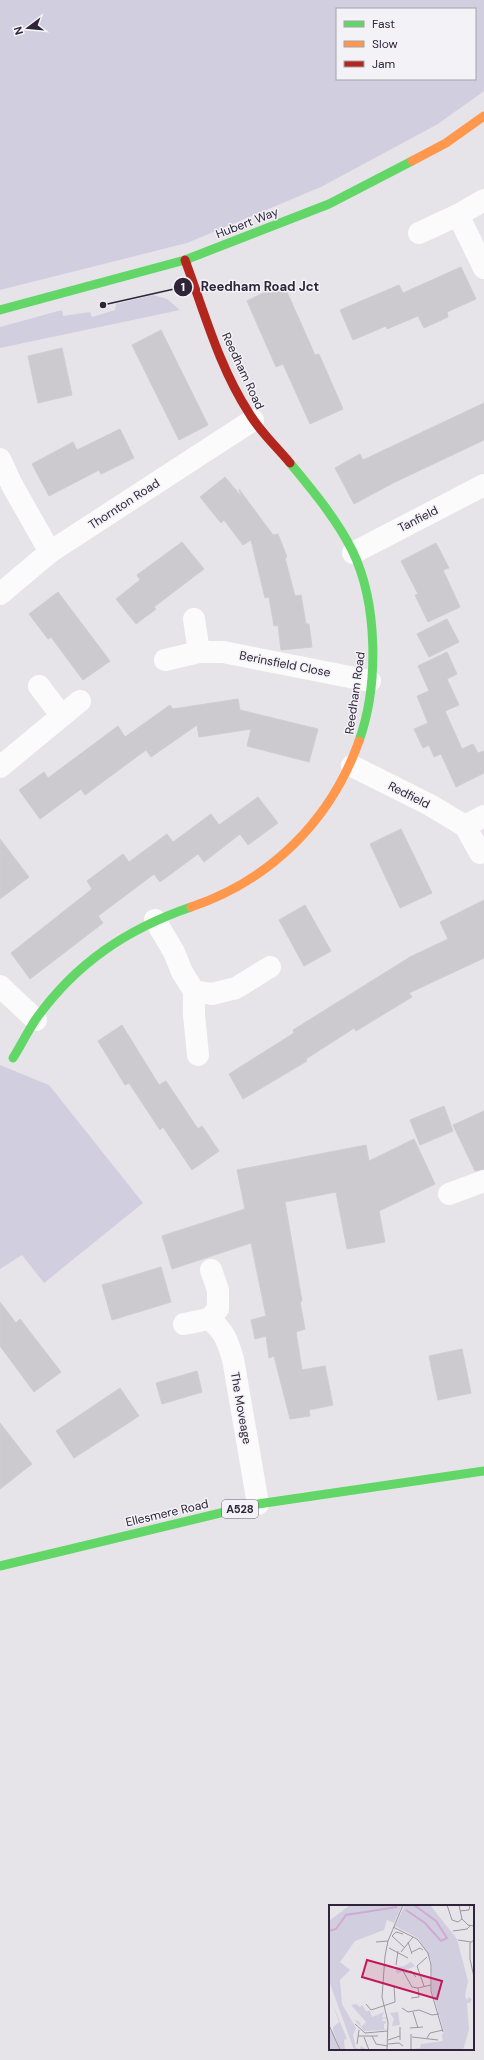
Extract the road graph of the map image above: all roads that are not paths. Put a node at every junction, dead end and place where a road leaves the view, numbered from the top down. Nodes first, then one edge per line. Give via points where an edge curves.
1 (484, 116) edge
2 (484, 200) edge
3 (458, 215) junction
4 (419, 233) dead end
5 (185, 260) junction
6 (484, 268) edge
7 (0, 310) edge
8 (253, 420) junction
9 (0, 459) edge
10 (484, 485) edge
11 (50, 552) junction
12 (353, 553) junction
13 (0, 594) edge
14 (194, 619) dead end
15 (198, 652) junction
16 (165, 660) dead end
17 (370, 681) junction
18 (39, 686) dead end
19 (80, 701) dead end
20 (61, 715) junction
21 (352, 766) junction
22 (0, 767) edge
23 (484, 816) edge
24 (465, 826) junction
25 (480, 853) dead end
26 (155, 920) junction
27 (270, 967) dead end
28 (0, 986) edge
29 (194, 991) junction
30 (36, 1020) junction
31 (198, 1054) dead end
32 (13, 1058) dead end
33 (484, 1181) edge
34 (449, 1194) dead end
35 (211, 1270) dead end
36 (209, 1319) junction
37 (184, 1324) dead end
38 (484, 1471) edge
39 (258, 1504) junction
40 (0, 1566) edge

1 - 5 street, Hubert Way via 446,143 330,204
2 - 3 street
3 - 4 street
3 - 6 street
5 - 7 street, Hubert Way
5 - 8 street, Reedham Road via 213,337
8 - 11 street, Thornton Road
8 - 12 street, Reedham Road via 327,510
9 - 11 street
10 - 12 street, Tanfield
11 - 13 street, Thornton Road
12 - 17 street, Reedham Road via 372,619
14 - 15 street
15 - 16 street, Berinsfield Close
15 - 17 street, Berinsfield Close via 223,652
17 - 21 street, Reedham Road via 363,733
18 - 20 street
19 - 20 street
20 - 22 street
21 - 24 street, Redfield via 430,805
21 - 26 street, Reedham Road via 337,792 310,828 272,864 248,882 215,900
23 - 24 street
24 - 25 street, Redfield
26 - 29 street
26 - 30 street, Reedham Road via 107,946 74,974
27 - 29 street via 236,988 212,994
28 - 30 street
29 - 31 street
30 - 32 street, Reedham Road
33 - 34 street
35 - 36 street via 218,1290 218,1309
36 - 37 street
36 - 39 street, The Moveage via 218,1325 227,1339 231,1352
38 - 39 street, Ellesmere Road / A528
39 - 40 street, Ellesmere Road / A528

